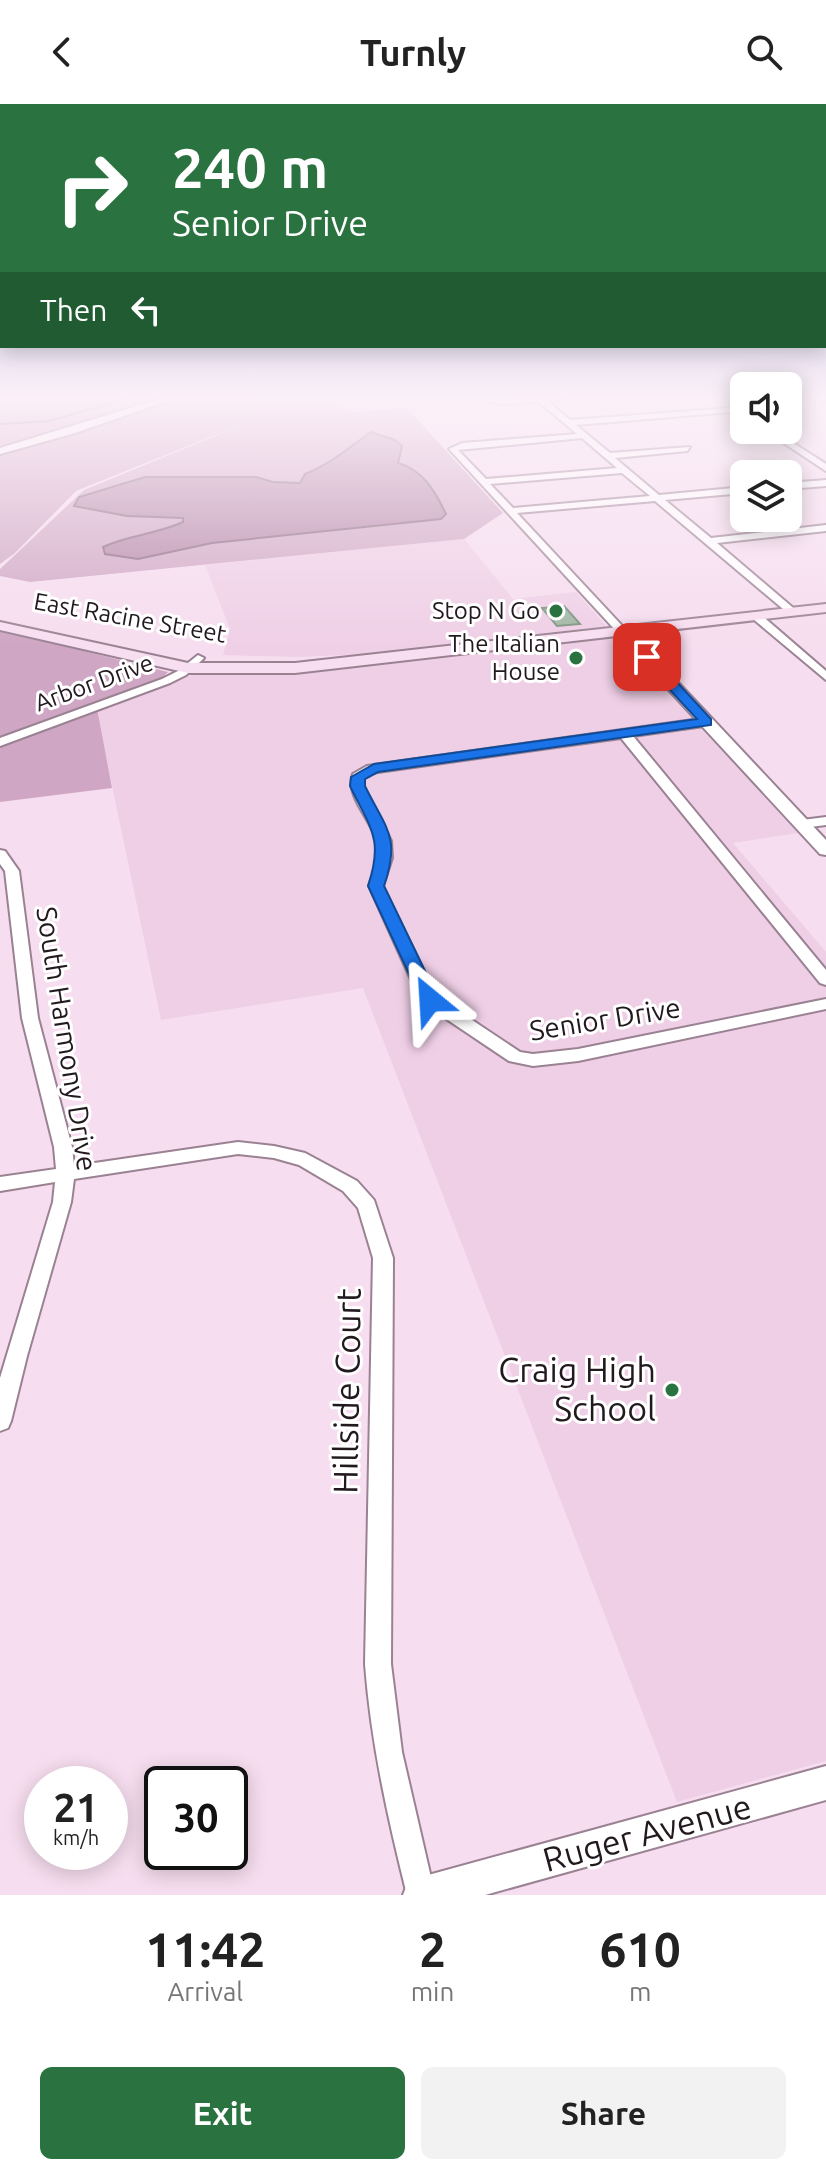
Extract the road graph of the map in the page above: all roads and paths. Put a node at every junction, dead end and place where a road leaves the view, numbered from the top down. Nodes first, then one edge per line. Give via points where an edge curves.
1 (482, 482) joint
2 (487, 482) edge
3 (637, 482) edge
4 (826, 483) edge
5 (802, 485) edge
6 (730, 491) edge
7 (657, 498) junction
8 (509, 511) junction
9 (824, 530) edge
10 (707, 541) junction
11 (826, 608) edge
12 (793, 612) junction
13 (756, 616) junction
14 (0, 618) edge
15 (0, 626) edge
16 (622, 631) junction
17 (193, 663) junction
18 (826, 677) edge
19 (707, 722) junction
20 (624, 733) junction
21 (0, 742) edge
22 (826, 821) edge
23 (802, 824) junction
24 (826, 850) edge
25 (0, 854) edge
26 (826, 980) edge
27 (826, 1004) edge
28 (66, 1172) junction
29 (0, 1184) edge
30 (0, 1421) edge
31 (826, 1783) edge
32 (421, 1895) edge

1 - 2 street
1 - 8 street
3 - 7 street
4 - 5 street
6 - 7 street
7 - 8 street
7 - 10 street
8 - 16 street
9 - 10 street
10 - 12 street
11 - 12 main road, East Racine Street
12 - 13 main road, East Racine Street
13 - 16 main road, East Racine Street
13 - 18 street
14 - 17 main road, East Racine Street
15 - 17 main road, East Racine Street
16 - 17 main road, East Racine Street via 273,669
16 - 19 street
17 - 21 street, Arbor Drive via 166,681
19 - 20 street, Senior Drive
19 - 23 street
20 - 26 street
20 - 27 street, Senior Drive via 374,768 358,777 357,786 384,841 376,886 430,1000 495,1046 533,1060
22 - 23 street
23 - 24 street
25 - 28 street, South Harmony Drive via 12,871 30,1018
28 - 29 street, Hillside Court
28 - 30 street, South Harmony Drive
28 - 32 street, Hillside Court via 238,1148 305,1160 350,1186 367,1205 383,1258 378,1664 382,1717
31 - 32 street, Ruger Avenue

